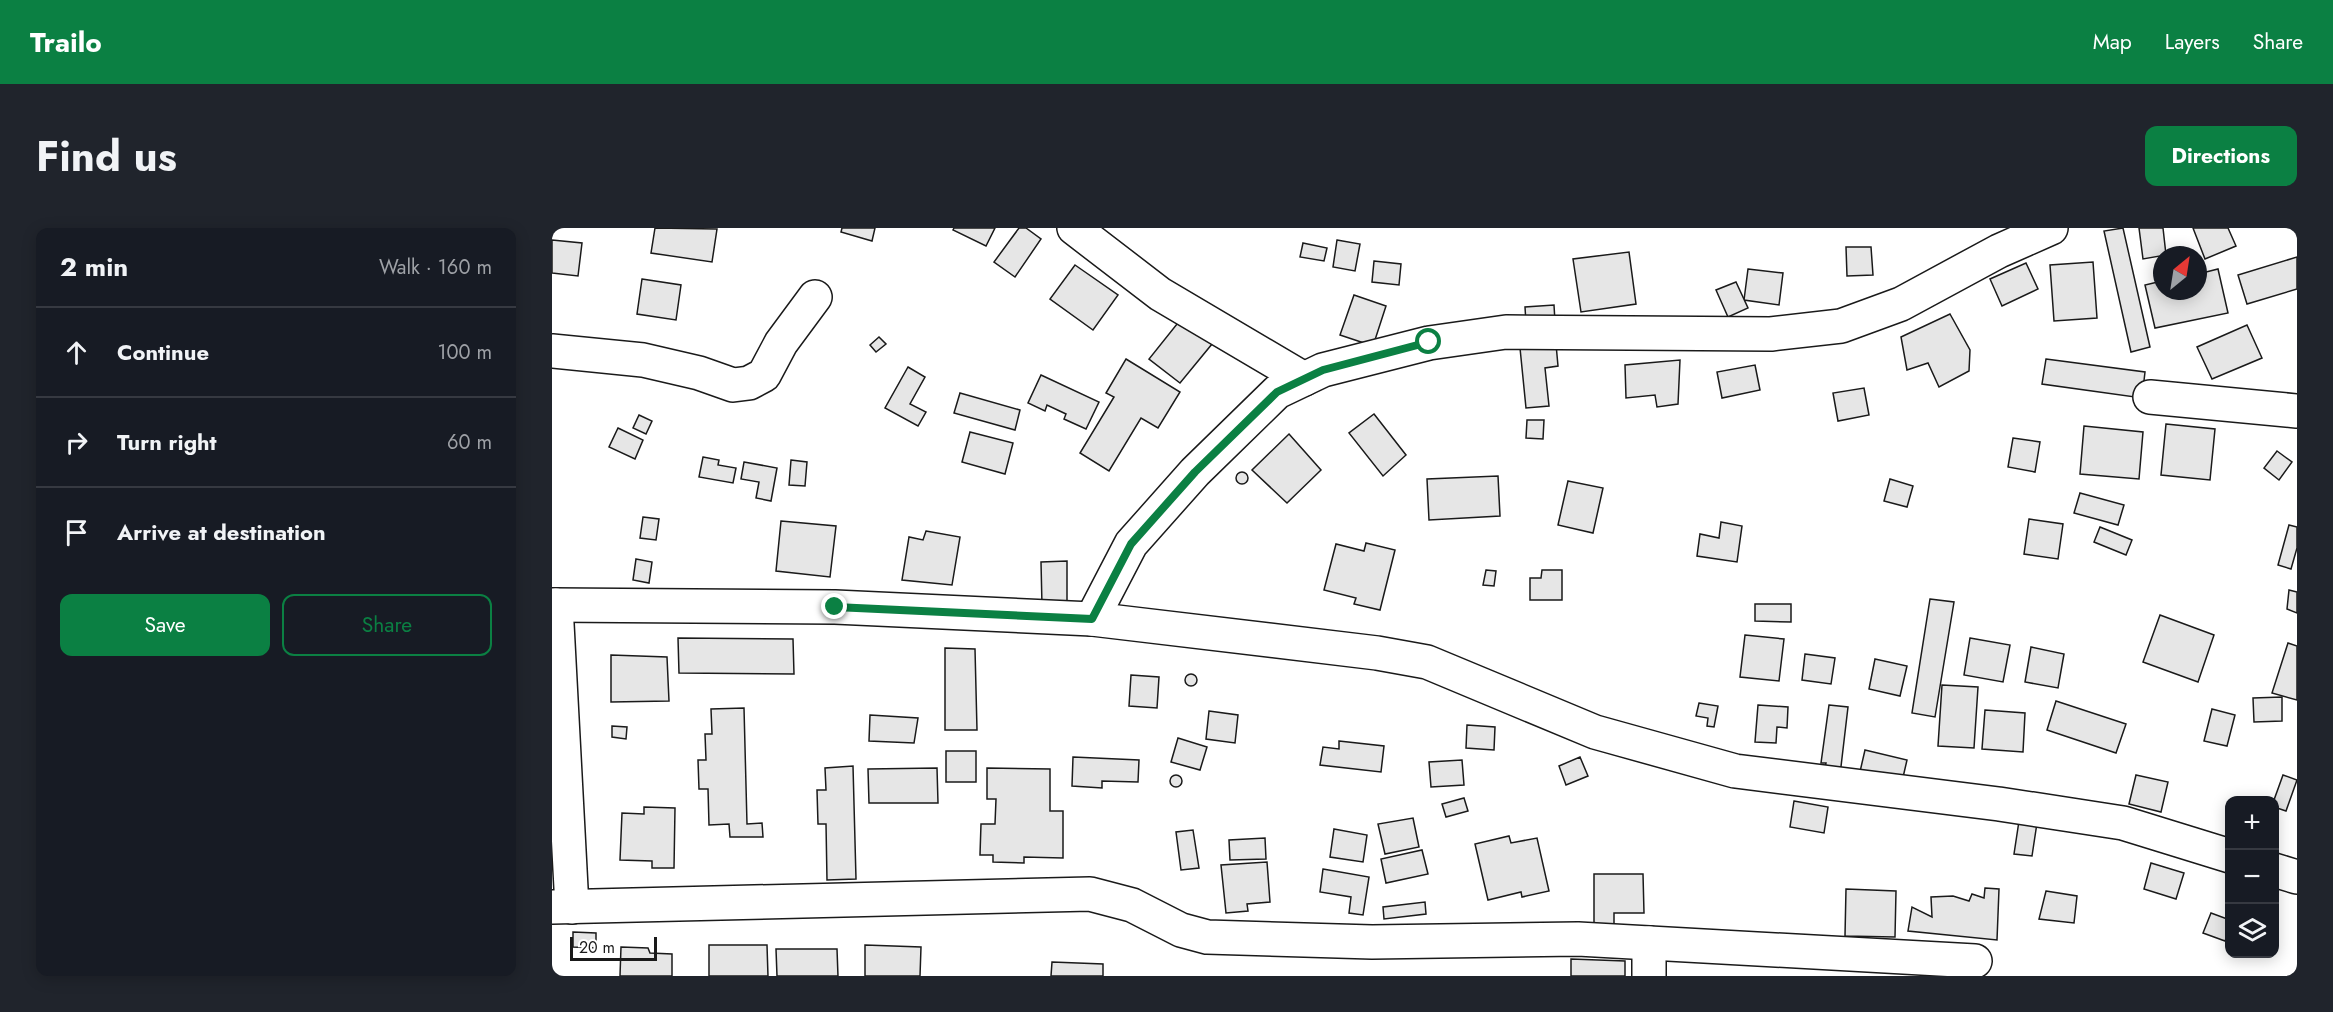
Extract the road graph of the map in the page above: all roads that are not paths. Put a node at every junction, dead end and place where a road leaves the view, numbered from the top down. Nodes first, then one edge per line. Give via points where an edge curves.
1 (1074, 228) edge
2 (2051, 228) edge
3 (815, 297) dead end
4 (552, 351) edge
5 (1304, 380) junction
6 (2150, 397) dead end
7 (2297, 411) edge
8 (554, 605) edge
9 (1092, 619) junction
10 (2225, 855) edge
11 (2279, 872) edge
12 (2297, 877) edge
13 (562, 907) edge
14 (1649, 943) junction
15 (1975, 961) dead end
16 (1649, 976) edge

1 - 5 street via 1160,294
2 - 5 street via 1901,304 1841,326 1771,334 1506,332 1429,342 1323,370
3 - 4 street via 781,343 764,375 749,383 734,385 643,360
5 - 9 street via 1277,392 1195,472 1131,544
6 - 7 street
8 - 9 street via 835,607
8 - 13 street
9 - 10 street via 1427,662 1594,732 1735,771 2122,823
11 - 12 street
13 - 14 street via 1090,894 1132,905 1181,930 1207,937 1372,942 1578,939
14 - 15 street
14 - 16 street

